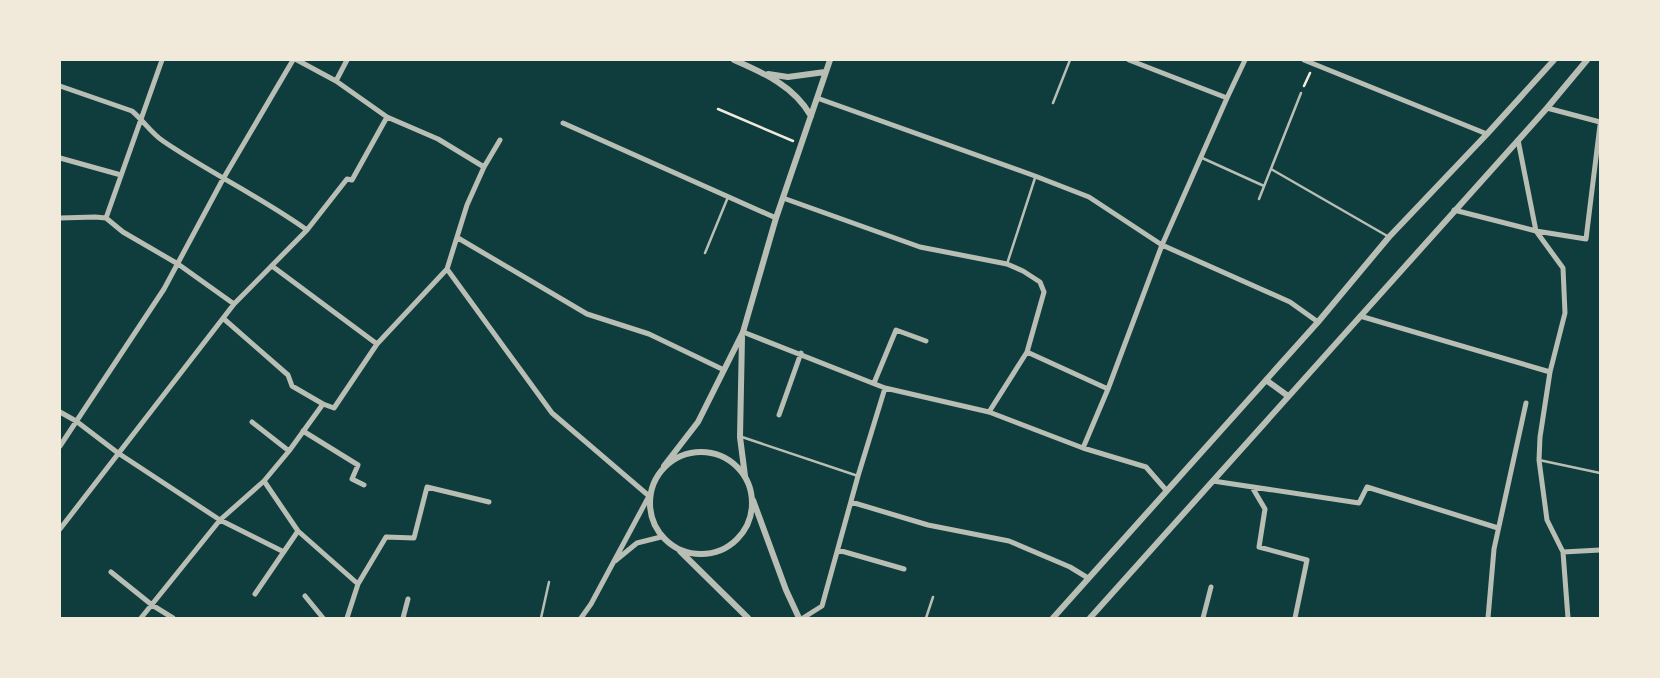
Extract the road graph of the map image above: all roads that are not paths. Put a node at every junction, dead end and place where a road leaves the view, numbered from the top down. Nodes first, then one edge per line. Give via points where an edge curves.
1 (162, 60) edge
2 (295, 60) edge
3 (347, 60) edge
4 (734, 60) edge
5 (830, 60) edge
6 (1070, 60) edge
7 (1129, 60) edge
8 (1245, 60) edge
9 (1304, 60) edge
10 (1554, 60) edge
11 (1587, 60) edge
12 (825, 72) junction
13 (763, 73) junction
14 (336, 81) junction
15 (60, 86) edge
16 (1301, 93) road end
17 (817, 98) junction
18 (1227, 98) junction
19 (1053, 103) dead end
20 (1546, 108) junction
21 (811, 116) junction
22 (387, 117) junction
23 (141, 118) junction
24 (563, 123) dead end
25 (1601, 124) edge
26 (1487, 134) junction
27 (500, 140) dead end
28 (1518, 140) junction
29 (1200, 157) junction
30 (60, 158) edge
31 (484, 167) junction
32 (1271, 169) junction
33 (121, 175) junction
34 (1035, 176) junction
35 (223, 179) junction
36 (1264, 186) junction
37 (728, 196) junction
38 (783, 198) junction
39 (1259, 199) dead end
40 (1454, 211) junction
41 (60, 218) edge
42 (106, 218) junction
43 (776, 218) junction
44 (307, 230) junction
45 (1536, 231) junction
46 (1389, 237) junction
47 (458, 238) junction
48 (1162, 245) junction
49 (705, 253) dead end
50 (177, 264) junction
51 (1007, 264) junction
52 (272, 266) junction
53 (447, 269) junction
54 (234, 304) junction
55 (1360, 316) junction
56 (224, 320) junction
57 (1318, 322) junction
58 (743, 332) junction
59 (926, 341) dead end
60 (377, 344) junction
61 (1027, 352) junction
62 (800, 353) junction
63 (724, 370) junction
64 (1550, 372) junction
65 (1266, 380) junction
66 (874, 383) junction
67 (885, 388) junction
68 (1108, 389) junction
69 (1288, 396) junction
70 (323, 404) junction
71 (1526, 404) dead end
72 (989, 411) junction
73 (60, 412) edge
74 (779, 415) dead end
75 (76, 421) junction
76 (252, 422) dead end
77 (303, 431) junction
78 (740, 437) junction
79 (60, 446) edge
80 (1083, 447) junction
81 (289, 452) junction
82 (118, 453) junction
83 (1538, 460) junction
84 (664, 466) junction
85 (1601, 473) edge
86 (745, 476) junction
87 (858, 476) junction
88 (264, 481) junction
89 (1213, 481) junction
90 (364, 485) dead end
91 (1252, 486) junction
92 (1167, 490) junction
93 (649, 496) junction
94 (752, 498) junction
95 (489, 502) dead end
96 (851, 502) junction
97 (220, 520) junction
98 (1498, 528) junction
99 (60, 529) edge
100 (298, 531) junction
101 (662, 537) junction
102 (679, 550) junction
103 (838, 550) junction
104 (1601, 550) edge
105 (284, 552) junction
106 (1563, 552) junction
107 (612, 563) junction
108 (904, 569) dead end
109 (111, 572) dead end
110 (1088, 578) junction
111 (549, 582) dead end
112 (358, 584) junction
113 (1211, 587) dead end
114 (256, 594) dead end
115 (305, 596) dead end
116 (933, 597) dead end
117 (408, 599) dead end
118 (152, 605) junction
119 (141, 618) edge
120 (173, 618) edge
121 (323, 618) edge
122 (347, 618) edge
123 (403, 618) edge
124 (541, 618) edge
125 (581, 618) edge
126 (748, 618) edge
127 (801, 618) edge
128 (926, 618) edge
129 (1053, 618) edge
130 (1090, 618) edge
131 (1203, 618) edge
132 (1295, 618) edge
133 (1488, 618) edge
134 (1568, 618) edge

1 - 23 street
2 - 14 street
2 - 35 street
3 - 14 street
4 - 13 street
5 - 12 street
6 - 19 lane
7 - 18 street
8 - 18 street
9 - 26 street
10 - 26 street
11 - 20 street
12 - 13 street via 788,77
12 - 17 street
13 - 21 street via 790,90
14 - 22 street
15 - 23 street
16 - 32 lane
17 - 21 street
17 - 34 street
18 - 29 street
20 - 25 street
20 - 28 street
21 - 38 street
22 - 31 street via 438,139
22 - 44 street via 352,180 346,179
23 - 33 street
23 - 35 street via 161,140
24 - 37 street
25 - 45 street via 1587,239
26 - 46 street
27 - 31 street
28 - 40 street
28 - 45 street
29 - 36 lane
29 - 48 street
30 - 33 street
31 - 47 street
32 - 36 lane
32 - 46 lane
33 - 42 street
34 - 48 street via 1088,197
34 - 51 lane
35 - 44 street
35 - 50 street
36 - 39 lane
37 - 43 street
37 - 49 lane
38 - 43 street
38 - 51 street via 920,247
40 - 45 street
40 - 55 street
41 - 42 street
42 - 50 street
43 - 58 street
44 - 52 street
45 - 64 street via 1563,268 1565,313
46 - 57 street
47 - 53 street
47 - 63 street via 587,314 649,334
48 - 57 street via 1290,302
48 - 68 street
50 - 54 street
50 - 75 street
51 - 61 street via 1040,282 1044,292
52 - 54 street
52 - 60 street
53 - 60 street
53 - 93 street via 552,413
54 - 56 street
55 - 64 street
55 - 69 street
56 - 70 street via 288,375 292,386
56 - 82 street
57 - 65 street
58 - 62 street
58 - 63 street
58 - 78 street
59 - 66 street via 896,330
60 - 70 street via 334,408
61 - 68 street
61 - 72 street
62 - 66 street
62 - 74 street
63 - 84 street via 698,422
64 - 83 street
65 - 69 street
65 - 92 street
66 - 67 street
67 - 72 street
67 - 87 street
68 - 80 street
69 - 89 street
70 - 77 street
71 - 98 street
72 - 80 street
73 - 75 street
75 - 79 street
75 - 82 street
76 - 81 street
77 - 81 street
77 - 90 street via 358,465 352,479
78 - 86 street
78 - 87 lane
80 - 92 street via 1146,467
81 - 88 street
82 - 97 street
82 - 99 street
83 - 85 lane
83 - 106 street via 1547,520
84 - 86 street via 684,454 707,452 729,460
84 - 93 street
86 - 94 street
87 - 96 street
88 - 97 street
88 - 100 street
89 - 91 street
89 - 130 street
91 - 98 street via 1359,503 1367,487
91 - 132 street via 1265,509 1259,547 1307,560
92 - 110 street
93 - 101 street via 651,518
93 - 107 street
94 - 102 street via 750,519 739,538 721,550 700,555
94 - 127 street
95 - 112 street via 427,487 414,538 386,537
96 - 103 street
96 - 110 street via 928,525 1009,541
97 - 105 street
97 - 118 street
98 - 133 street
100 - 105 street
100 - 112 street
101 - 102 street
101 - 107 street via 637,543
102 - 126 street
103 - 108 street
103 - 127 street via 822,606
104 - 106 street
105 - 114 street
106 - 134 street
107 - 125 street
109 - 118 street
110 - 129 street
111 - 124 lane
112 - 122 street
113 - 131 street
115 - 121 street
116 - 128 lane
117 - 123 street
118 - 119 street
118 - 120 street

